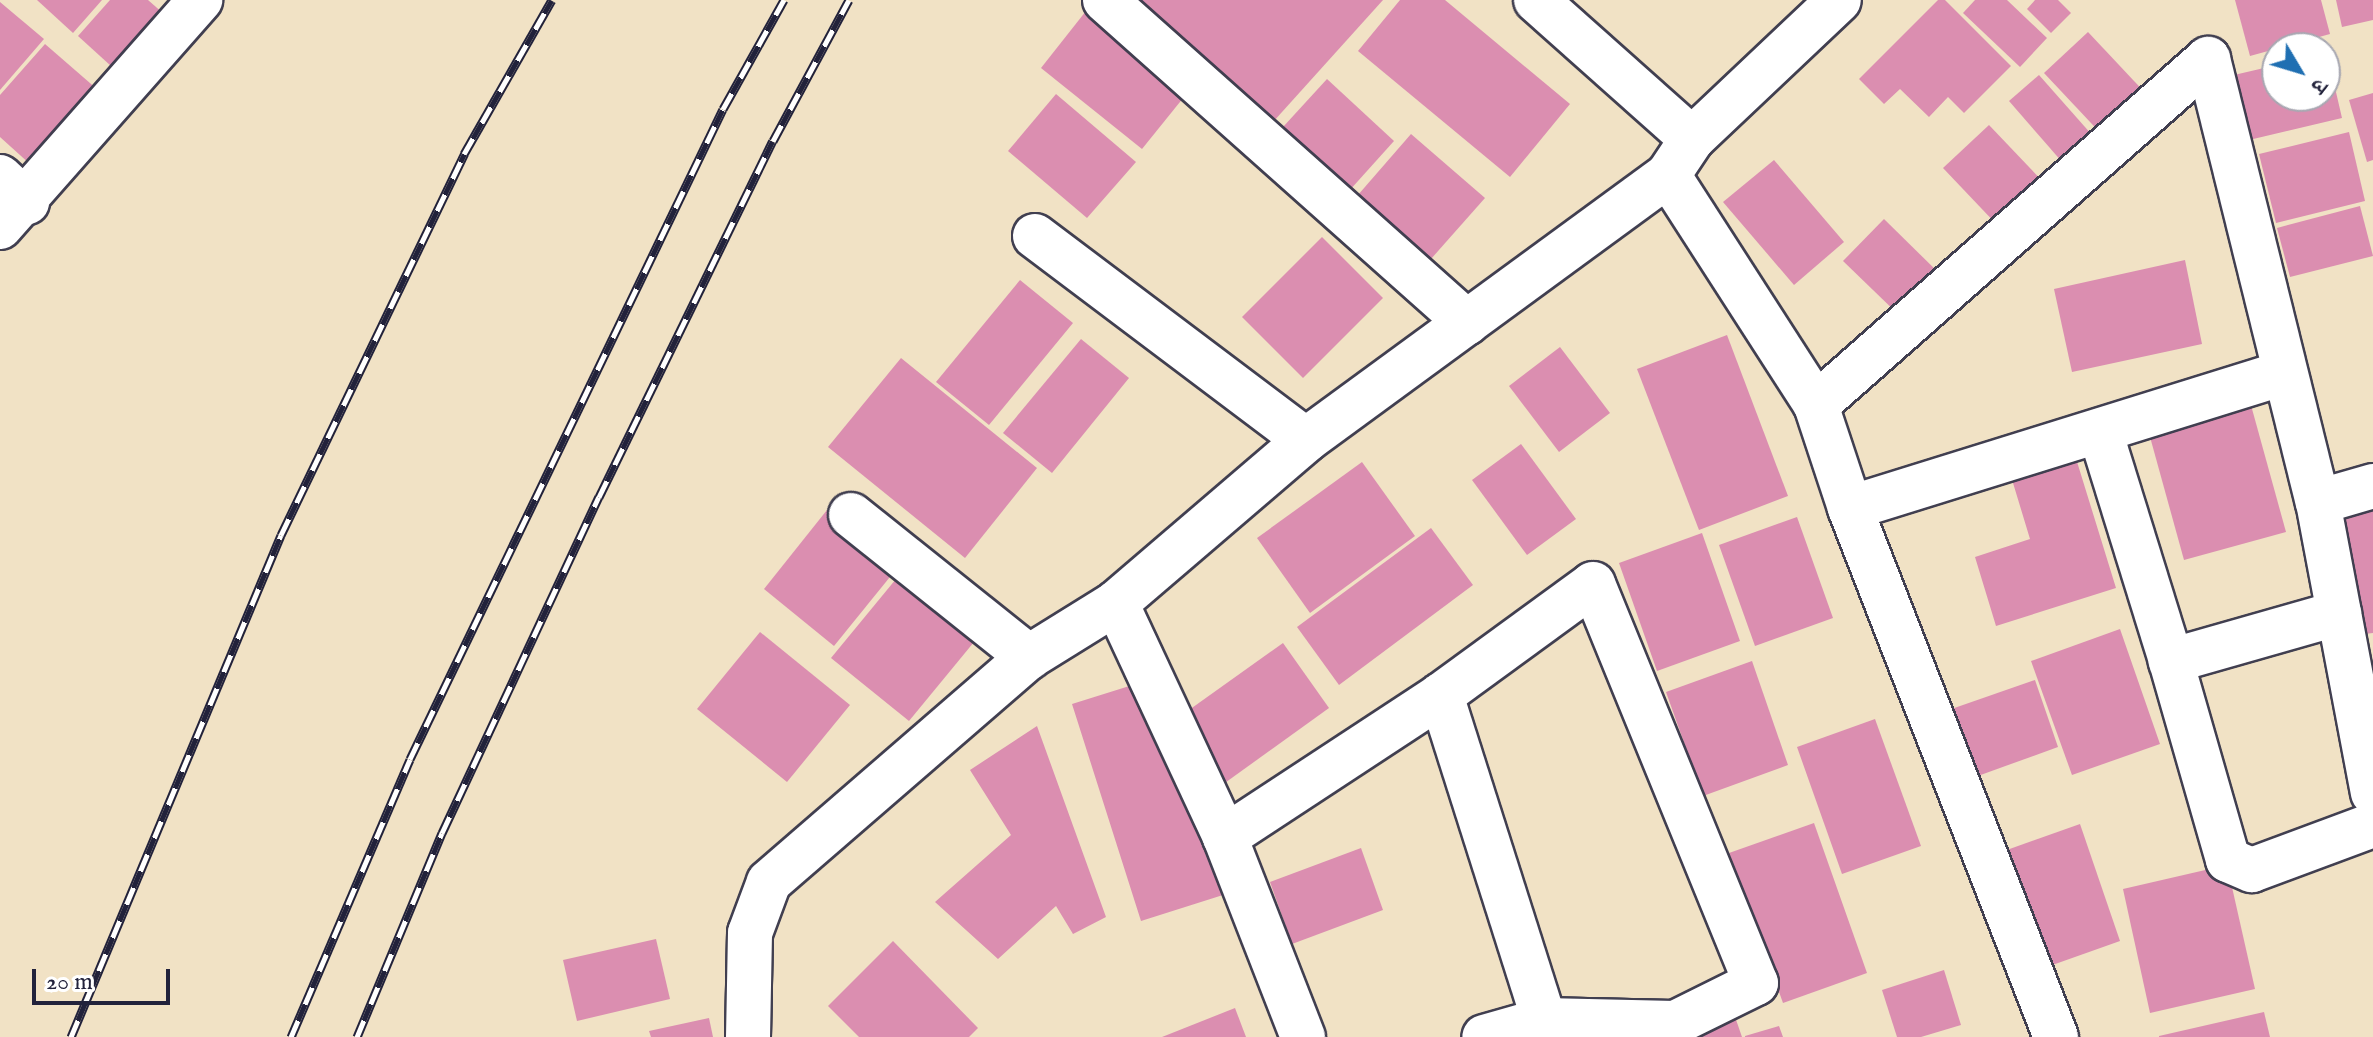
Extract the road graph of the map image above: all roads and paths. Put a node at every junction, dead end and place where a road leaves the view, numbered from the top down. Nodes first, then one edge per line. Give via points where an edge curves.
1 (1105, 0) edge
2 (1536, 0) edge
3 (1839, 0) edge
4 (192, 3) edge
5 (1692, 139) junction
6 (1668, 175) junction
7 (9, 202) edge
8 (1035, 236) dead end
9 (1467, 323) junction
10 (2284, 373) junction
11 (1816, 405) junction
12 (2100, 431) junction
13 (1306, 440) junction
14 (2373, 486) edge
15 (2318, 502) junction
16 (1850, 508) junction
17 (851, 515) dead end
18 (1116, 603) junction
19 (2339, 613) junction
20 (1029, 657) junction
21 (2171, 661) junction
22 (1441, 695) junction
23 (2373, 793) edge
24 (2373, 825) edge
25 (1225, 837) junction
26 (1544, 1020) junction
27 (748, 1037) edge
28 (1303, 1037) edge
29 (1484, 1037) edge
30 (2056, 1037) edge

1 - 9 street
2 - 5 street
3 - 5 street
4 - 7 street
5 - 6 street
6 - 9 street
6 - 11 street
8 - 13 street
9 - 13 street
10 - 11 street via 2208,59
10 - 12 street
10 - 15 street
11 - 16 street
12 - 16 street
12 - 21 street
13 - 18 street
14 - 15 street
15 - 19 street
16 - 30 street
17 - 20 street
18 - 20 street
18 - 25 street
19 - 21 street
19 - 23 street
20 - 27 street via 769,882 750,933
21 - 24 street via 2228,860 2252,870
22 - 25 street
22 - 26 street
22 - 26 street via 1593,584 1756,983 1675,1023
25 - 28 street
26 - 29 street

